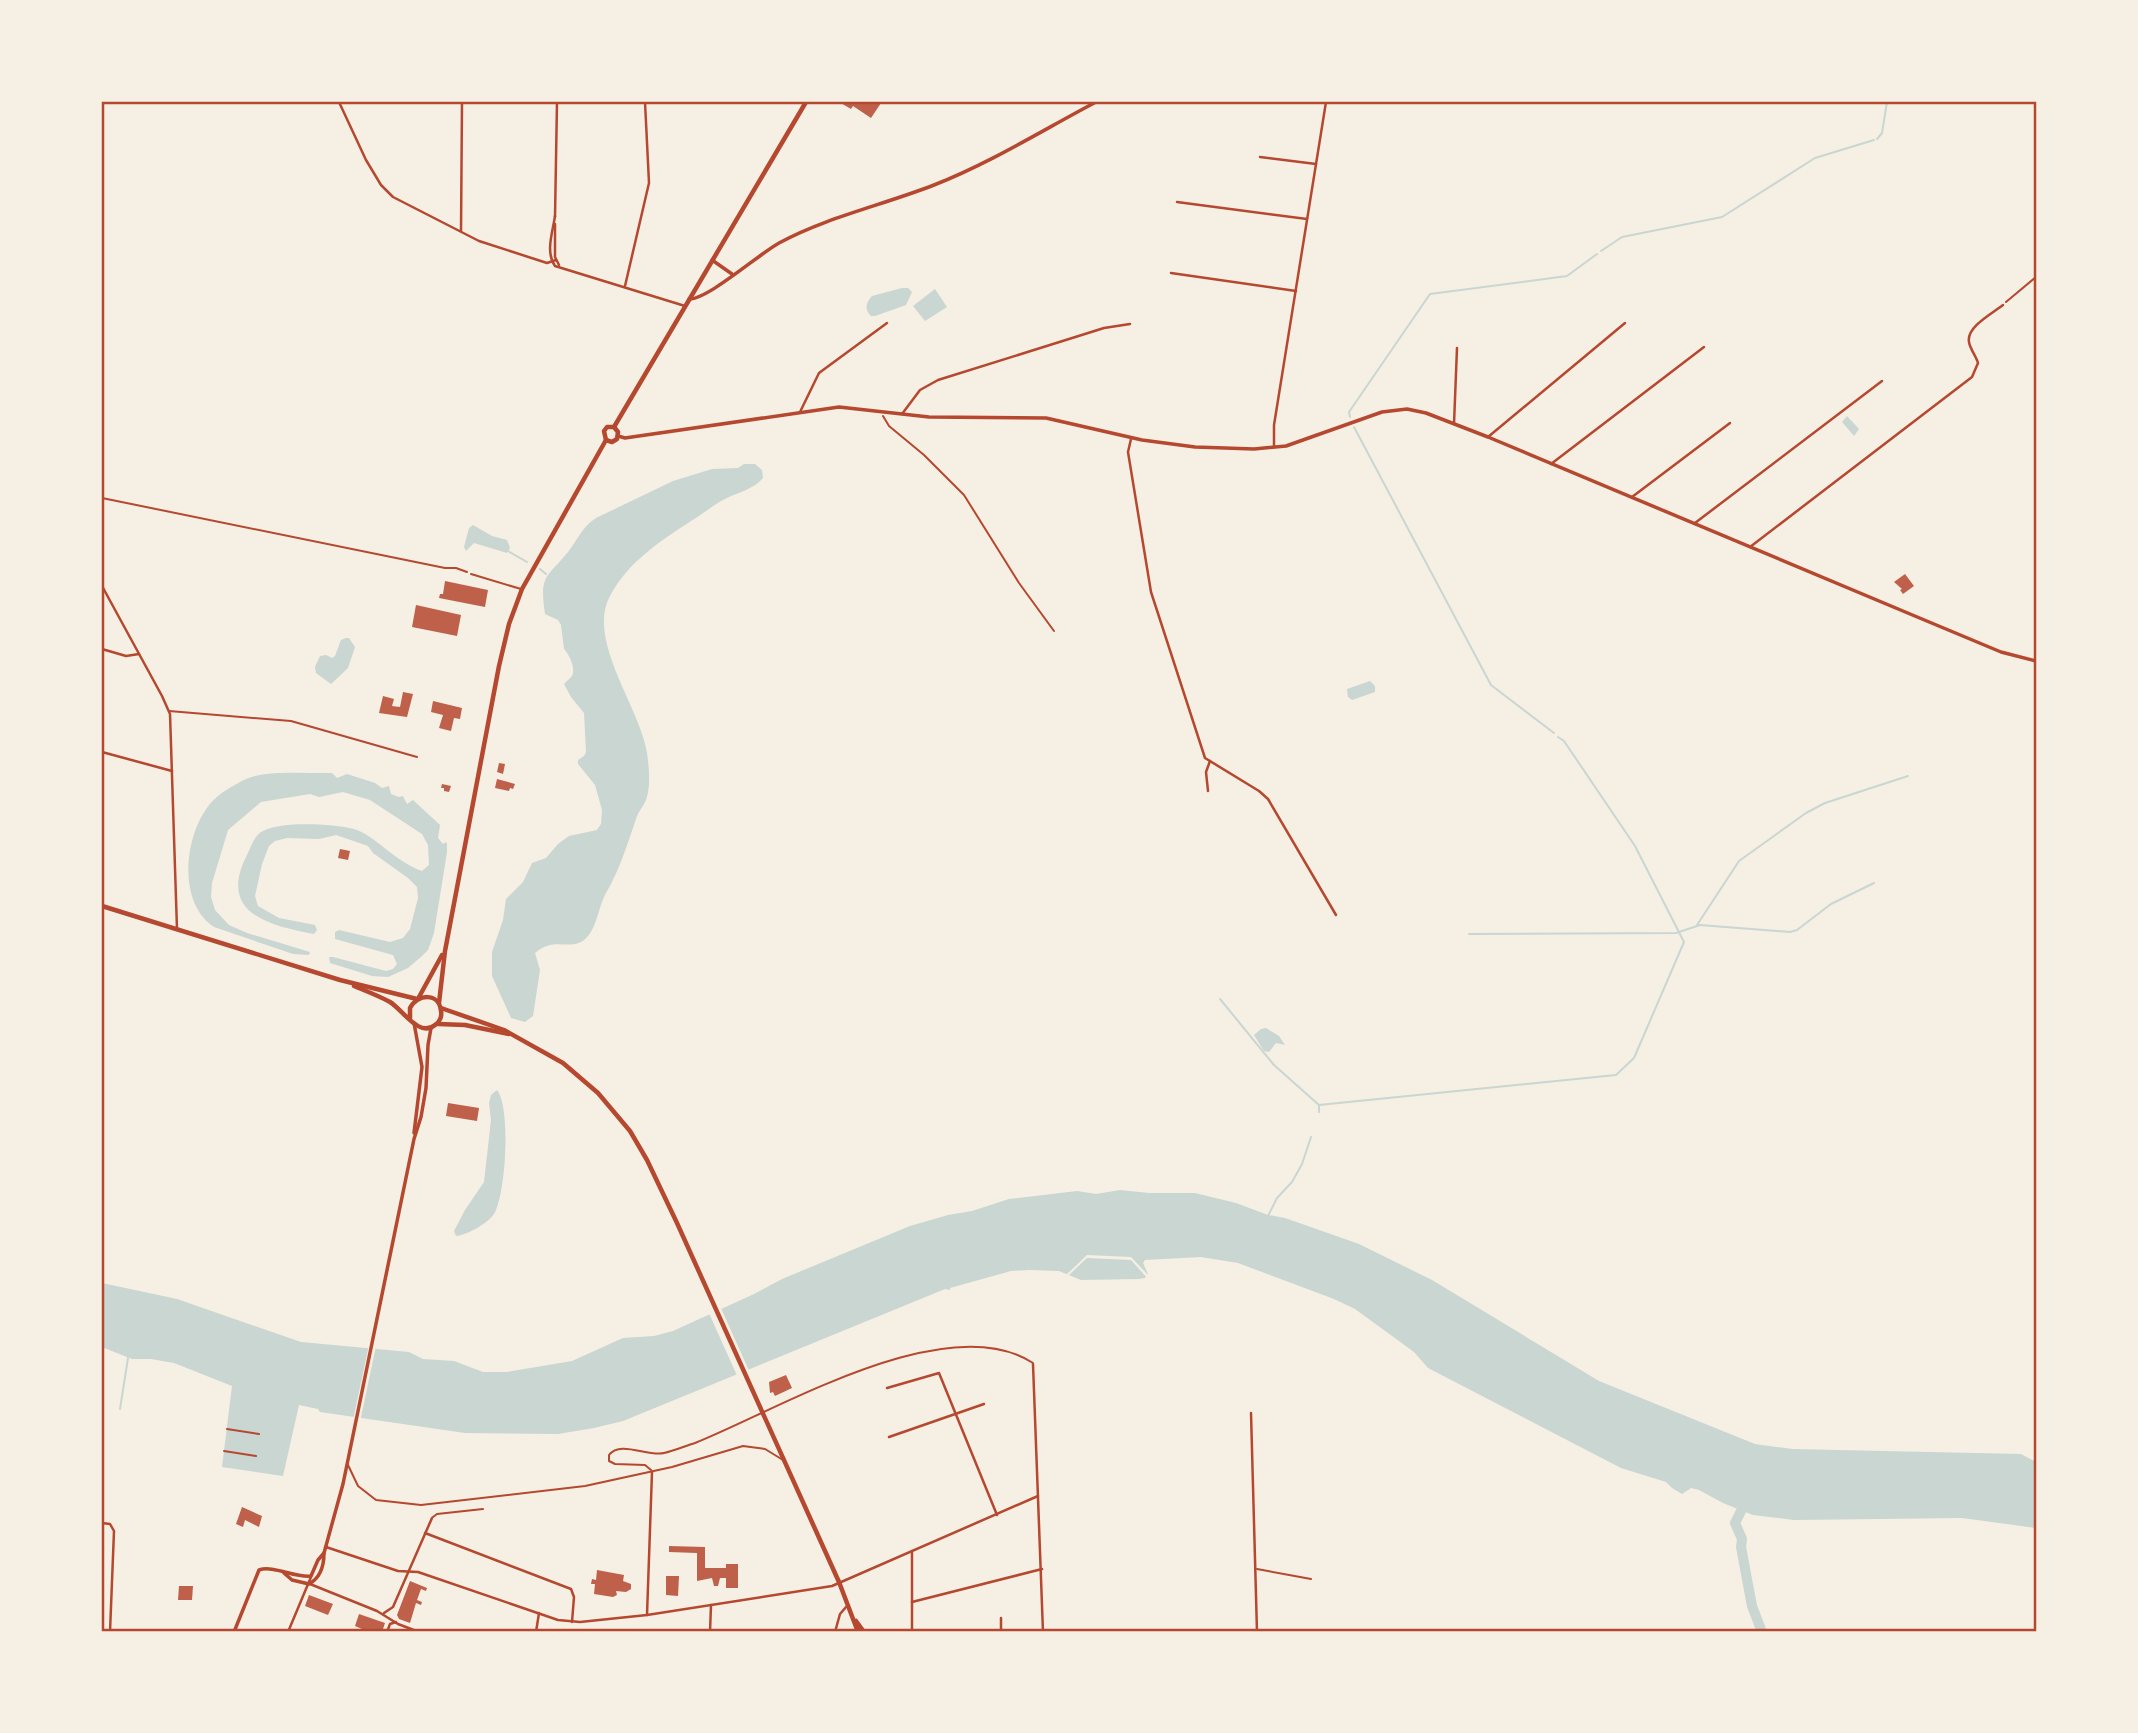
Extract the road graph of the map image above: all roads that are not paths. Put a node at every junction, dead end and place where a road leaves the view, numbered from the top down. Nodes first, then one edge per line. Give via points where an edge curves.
1 (339, 102) edge
2 (462, 102) edge
3 (557, 102) edge
4 (646, 102) edge
5 (806, 102) edge
6 (1096, 102) edge
7 (1326, 102) edge
8 (1260, 157) dead end
9 (1316, 164) junction
10 (1177, 202) dead end
11 (1307, 219) junction
12 (460, 232) junction
13 (712, 260) junction
14 (554, 263) junction
15 (1171, 273) dead end
16 (732, 274) junction
17 (625, 286) junction
18 (1296, 291) junction
19 (689, 299) junction
20 (2003, 305) road end
21 (685, 306) junction
22 (887, 323) dead end
23 (1626, 323) dead end
24 (1130, 324) dead end
25 (1704, 347) dead end
26 (1457, 348) dead end
27 (1882, 381) dead end
28 (800, 412) junction
29 (902, 414) junction
30 (1730, 423) dead end
31 (1454, 424) junction
32 (614, 427) junction
33 (618, 436) junction
34 (1488, 437) junction
35 (1131, 439) junction
36 (606, 440) junction
37 (1274, 448) junction
38 (1551, 464) junction
39 (1632, 498) junction
40 (1694, 524) junction
41 (1750, 547) junction
42 (471, 574) road end
43 (102, 586) edge
44 (522, 589) junction
45 (102, 649) edge
46 (140, 653) junction
47 (2036, 662) edge
48 (169, 711) junction
49 (102, 752) edge
50 (417, 757) dead end
51 (1210, 761) junction
52 (172, 771) junction
53 (1208, 791) dead end
54 (102, 906) edge
55 (1336, 915) dead end
56 (177, 929) junction
57 (445, 951) junction
58 (341, 980) junction
59 (418, 998) junction
60 (440, 1005) junction
61 (410, 1018) junction
62 (414, 1023) junction
63 (437, 1024) junction
64 (431, 1028) junction
65 (513, 1035) junction
66 (414, 1139) junction
67 (1034, 1364) joint
68 (887, 1388) dead end
69 (984, 1404) dead end
70 (1251, 1413) dead end
71 (956, 1415) junction
72 (889, 1437) dead end
73 (784, 1461) junction
74 (348, 1464) junction
75 (652, 1472) junction
76 (1038, 1496) junction
77 (483, 1509) dead end
78 (997, 1515) junction
79 (432, 1518) joint
80 (102, 1523) edge
81 (425, 1533) junction
82 (326, 1547) junction
83 (912, 1551) junction
84 (324, 1553) junction
85 (1255, 1568) junction
86 (1042, 1569) junction
87 (409, 1571) junction
88 (284, 1573) junction
89 (311, 1576) junction
90 (1311, 1579) dead end
91 (839, 1582) junction
92 (309, 1584) junction
93 (912, 1602) junction
94 (711, 1605) junction
95 (849, 1606) junction
96 (382, 1613) junction
97 (539, 1613) junction
98 (647, 1615) junction
99 (1001, 1618) dead end
100 (856, 1621) junction
101 (396, 1622) junction
102 (572, 1622) junction
103 (110, 1632) edge
104 (234, 1632) edge
105 (288, 1632) edge
106 (387, 1632) edge
107 (419, 1632) edge
108 (536, 1632) edge
109 (710, 1632) edge
110 (835, 1632) edge
111 (858, 1632) edge
112 (864, 1632) edge
113 (912, 1632) edge
114 (1002, 1632) edge
115 (1043, 1632) edge
116 (1257, 1632) edge

1 - 12 street via 361,152 384,188 398,201
2 - 12 street
3 - 14 street
4 - 17 street via 649,183
5 - 13 main road
6 - 16 street via 956,176 788,238
7 - 9 street
8 - 9 street
9 - 11 street
10 - 11 street
11 - 18 street
12 - 14 street
13 - 16 street
13 - 19 main road
14 - 17 street
15 - 18 street
16 - 19 street via 701,298
17 - 21 street
18 - 37 street
19 - 21 main road
20 - 41 street via 1969,336 1978,363 1972,377
21 - 32 main road
22 - 28 street via 818,373
23 - 34 street
24 - 29 street via 938,380 920,390
25 - 38 street
26 - 31 street
27 - 40 street
28 - 29 street via 839,407
28 - 33 street
29 - 35 street via 1055,419
30 - 39 street
31 - 34 street
31 - 37 street via 1415,411 1387,410
32 - 33 main road
32 - 36 main road via 604,431
33 - 36 main road
34 - 38 street
35 - 37 street via 1195,447
35 - 51 street via 1128,452 1151,592 1205,758
36 - 44 main road
38 - 39 street
39 - 40 street
40 - 41 street
41 - 47 street via 2001,652
42 - 44 street
43 - 46 street
44 - 57 main road via 499,666
45 - 46 street via 127,656
46 - 48 street
48 - 50 street via 291,721
48 - 52 street
49 - 52 street
51 - 53 street
51 - 55 street via 1268,799
52 - 56 street
54 - 56 main road
56 - 58 main road
57 - 59 main road
57 - 60 main road
58 - 59 main road
58 - 61 main road via 388,1001
59 - 60 main road via 430,997
59 - 61 main road via 410,1008
60 - 63 main road
60 - 65 main road
61 - 62 main road
62 - 64 main road
62 - 66 street via 422,1067
63 - 64 main road
63 - 65 main road
64 - 66 street via 426,1088
65 - 73 main road via 574,1071 616,1112 642,1149
66 - 74 street
67 - 75 street via 980,1347 922,1352 856,1372 663,1454 620,1449 609,1453 611,1463 645,1465
67 - 76 street
68 - 71 street via 939,1373
69 - 71 street
70 - 85 street
71 - 72 street
71 - 78 street
73 - 75 street via 765,1449 743,1446
73 - 91 main road
74 - 75 street via 358,1486 371,1497 416,1505 563,1490
74 - 82 street
75 - 98 street
76 - 78 street
76 - 86 street
77 - 79 street
78 - 83 street
79 - 81 street
80 - 103 street via 113,1526
81 - 87 street
81 - 102 street via 573,1591
82 - 84 street
82 - 87 street
83 - 91 street
83 - 93 street
84 - 89 street
84 - 92 street via 317,1579
85 - 90 street
85 - 116 street
86 - 93 street
86 - 115 street
87 - 96 street via 392,1609
87 - 97 street
88 - 89 street
88 - 92 street
88 - 104 street via 257,1571
89 - 92 street
91 - 94 street
91 - 95 main road
92 - 96 street
92 - 105 street
93 - 113 street
94 - 98 street
94 - 109 street
95 - 100 main road
95 - 110 street via 840,1614
96 - 101 street
97 - 102 street
97 - 108 street
98 - 102 street
99 - 114 street
100 - 111 main road
100 - 112 main road
101 - 106 street
101 - 107 street

